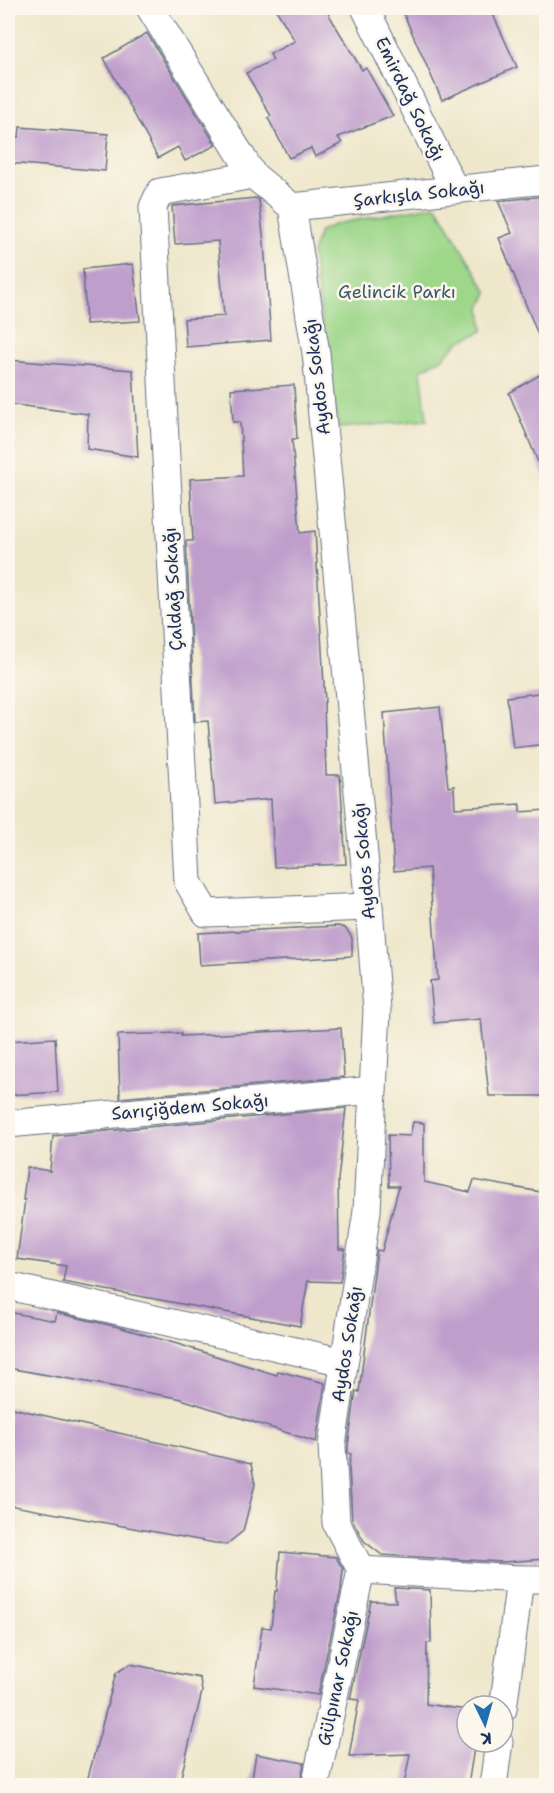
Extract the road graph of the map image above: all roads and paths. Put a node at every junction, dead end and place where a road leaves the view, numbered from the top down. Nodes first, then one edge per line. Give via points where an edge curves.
1 (150, 8) edge
2 (365, 8) edge
3 (253, 175) junction
4 (546, 180) edge
5 (455, 190) junction
6 (292, 207) junction
7 (369, 908) junction
8 (373, 1090) junction
9 (8, 1124) edge
10 (8, 1286) edge
11 (344, 1362) junction
12 (361, 1570) junction
13 (533, 1579) edge
14 (506, 1694) edge
15 (497, 1754) edge
16 (315, 1785) edge
17 (493, 1785) edge

1 - 3 street
2 - 5 street, Emirdağ Sokağı
3 - 6 street
3 - 7 street, Çaldağ Sokağı via 160,192 153,207 188,882 206,913
4 - 5 street, Şarkışla Sokağı
5 - 6 street, Şarkışla Sokağı
6 - 7 street, Aydos Sokağı via 316,353
7 - 8 street, Aydos Sokağı via 377,1010
8 - 9 street, Sarıçiğdem Sokağı
8 - 11 street, Aydos Sokağı via 367,1211
10 - 11 street
11 - 12 street, Aydos Sokağı via 332,1445 336,1523
12 - 13 street
12 - 16 street, Gülpınar Sokağı
13 - 14 street
15 - 17 street

